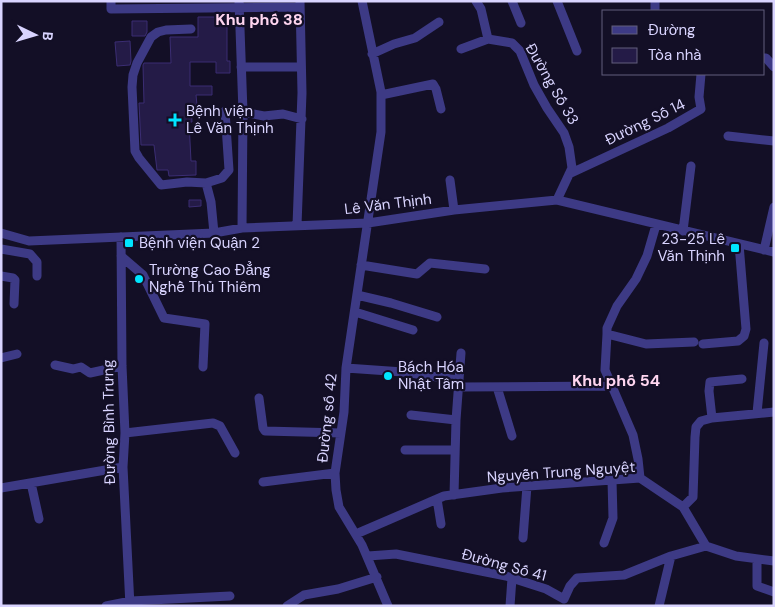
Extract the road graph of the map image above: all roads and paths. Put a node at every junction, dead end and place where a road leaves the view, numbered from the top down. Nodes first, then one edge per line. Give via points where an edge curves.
1 (111, 1) edge
2 (362, 1) edge
3 (476, 1) edge
4 (512, 1) edge
5 (557, 1) edge
6 (300, 4) edge
7 (174, 5) edge
8 (238, 5) edge
9 (439, 22) dead end
10 (521, 23) dead end
11 (191, 29) dead end
12 (488, 39) junction
13 (461, 49) dead end
14 (577, 51) dead end
15 (372, 54) junction
16 (765, 58) edge
17 (242, 67) junction
18 (301, 67) junction
19 (774, 67) edge
20 (701, 75) edge
21 (381, 95) junction
22 (441, 110) dead end
23 (225, 111) dead end
24 (243, 112) junction
25 (302, 119) junction
26 (728, 136) dead end
27 (774, 142) edge
28 (691, 166) dead end
29 (570, 174) junction
30 (450, 180) dead end
31 (206, 183) junction
32 (557, 200) junction
33 (774, 207) edge
34 (454, 210) junction
35 (368, 223) junction
36 (298, 225) junction
37 (656, 225) junction
38 (242, 228) junction
39 (683, 231) junction
40 (1, 233) edge
41 (214, 233) junction
42 (121, 237) junction
43 (739, 244) junction
44 (1, 249) edge
45 (769, 251) edge
46 (121, 256) junction
47 (361, 265) junction
48 (485, 269) dead end
49 (1, 276) edge
50 (36, 276) dead end
51 (358, 295) junction
52 (14, 304) dead end
53 (355, 312) junction
54 (437, 318) dead end
55 (413, 330) dead end
56 (607, 334) junction
57 (764, 343) dead end
58 (461, 353) dead end
59 (17, 354) dead end
60 (1, 358) edge
61 (55, 364) dead end
62 (122, 366) junction
63 (203, 367) dead end
64 (346, 368) junction
65 (742, 379) dead end
66 (458, 384) junction
67 (612, 386) junction
68 (497, 387) junction
69 (260, 398) dead end
70 (774, 412) edge
71 (757, 413) junction
72 (411, 415) dead end
73 (712, 418) junction
74 (456, 420) junction
75 (125, 433) junction
76 (341, 433) junction
77 (512, 436) dead end
78 (405, 450) dead end
79 (455, 450) junction
80 (235, 453) dead end
81 (123, 467) junction
82 (335, 473) junction
83 (640, 478) junction
84 (612, 480) junction
85 (263, 482) dead end
86 (32, 483) junction
87 (527, 486) junction
88 (1, 488) edge
89 (454, 495) junction
90 (438, 499) junction
91 (683, 507) junction
92 (39, 519) dead end
93 (441, 524) dead end
94 (356, 534) junction
95 (523, 538) dead end
96 (604, 544) dead end
97 (706, 546) junction
98 (368, 556) junction
99 (671, 556) junction
100 (757, 560) junction
101 (774, 562) edge
102 (377, 577) junction
103 (512, 578) junction
104 (774, 592) edge
105 (230, 596) dead end
106 (565, 603) edge
107 (131, 604) edge
108 (106, 606) edge
109 (287, 606) edge
110 (388, 606) edge
111 (510, 606) edge
112 (659, 606) edge

1 - 7 street via 111,9
2 - 15 street, Đường số 42
3 - 12 street
4 - 10 street
5 - 14 street
6 - 8 street
6 - 18 street
7 - 8 street
8 - 17 street
9 - 15 street via 415,38
11 - 31 street via 158,32 151,37 137,63 132,87 135,151 161,184
12 - 13 street
12 - 29 street, Đường Số 33 via 512,43 520,51 534,85 564,133 569,147
15 - 21 street, Đường số 42
16 - 19 street
17 - 18 street
17 - 24 street
18 - 25 street
20 - 29 street, Đường Số 14 via 701,109
21 - 22 street via 433,84
21 - 35 street, Đường số 42 via 381,132
23 - 31 street via 229,170 222,178
24 - 25 street via 264,116 283,114
24 - 38 street
25 - 36 street
26 - 27 street
28 - 39 street
29 - 32 street, Đường Số 33
30 - 34 street
31 - 41 street
32 - 34 street, Lê Văn Thịnh
32 - 37 street, Lê Văn Thịnh
33 - 45 street
34 - 35 street, Lê Văn Thịnh
35 - 36 street, Lê Văn Thịnh
35 - 47 street, Đường số 42
36 - 38 street, Lê Văn Thịnh
37 - 39 street, Lê Văn Thịnh
37 - 56 street via 647,256 617,306
38 - 41 street, Lê Văn Thịnh
39 - 43 street, Lê Văn Thịnh
40 - 42 street, Lê Văn Thịnh via 29,241
41 - 42 street, Lê Văn Thịnh
42 - 46 street, Đường Bình Trưng
43 - 45 street, Lê Văn Thịnh
43 - 56 street via 746,329 738,341 646,344
44 - 50 street via 30,254 37,262
46 - 62 street, Đường Bình Trưng
46 - 63 street via 143,275 164,318 205,324
47 - 48 street via 417,274 430,263
47 - 51 street, Đường số 42
49 - 52 street via 15,280
51 - 53 street, Đường số 42
51 - 54 street
53 - 55 street
53 - 64 street, Đường số 42
56 - 67 street via 605,370
57 - 71 street
58 - 66 street
59 - 60 street
61 - 62 street via 72,369 81,367 90,373
62 - 75 street, Đường Bình Trưng
64 - 66 street via 403,372
64 - 76 street, Đường số 42
65 - 73 street via 710,382
66 - 68 street
66 - 74 street
67 - 68 street
67 - 83 street via 633,436
68 - 77 street
69 - 76 street via 265,431
70 - 71 street
71 - 73 street
72 - 74 street
73 - 91 street via 701,421 696,427 694,492
74 - 79 street
75 - 80 street via 213,423 220,426
75 - 81 street, Đường Bình Trưng
76 - 82 street, Đường số 42
78 - 79 street
79 - 89 street
81 - 86 street
81 - 107 street, Đường Bình Trưng
82 - 85 street
82 - 94 street, Đường số 42 via 339,507
83 - 84 street, Nguyễn Trung Nguyệt
83 - 91 street, Nguyễn Trung Nguyệt
84 - 87 street, Nguyễn Trung Nguyệt
84 - 96 street via 613,518
86 - 88 street
86 - 92 street
87 - 89 street, Nguyễn Trung Nguyệt
87 - 95 street
89 - 90 street, Nguyễn Trung Nguyệt
90 - 93 street
90 - 94 street, Nguyễn Trung Nguyệt
91 - 97 street, Nguyễn Trung Nguyệt
94 - 98 street, Đường số 42
97 - 99 street, Đường Số 41
97 - 100 street
98 - 102 street, Đường số 42
98 - 103 street, Đường Số 41 via 396,554
99 - 106 street, Đường Số 41 via 624,575 577,578 570,586
99 - 112 street
100 - 101 street
100 - 104 street via 757,586
102 - 109 street via 304,595
102 - 110 street, Đường số 42
103 - 106 street, Đường Số 41 via 546,589
103 - 111 street
105 - 107 street
107 - 108 street

